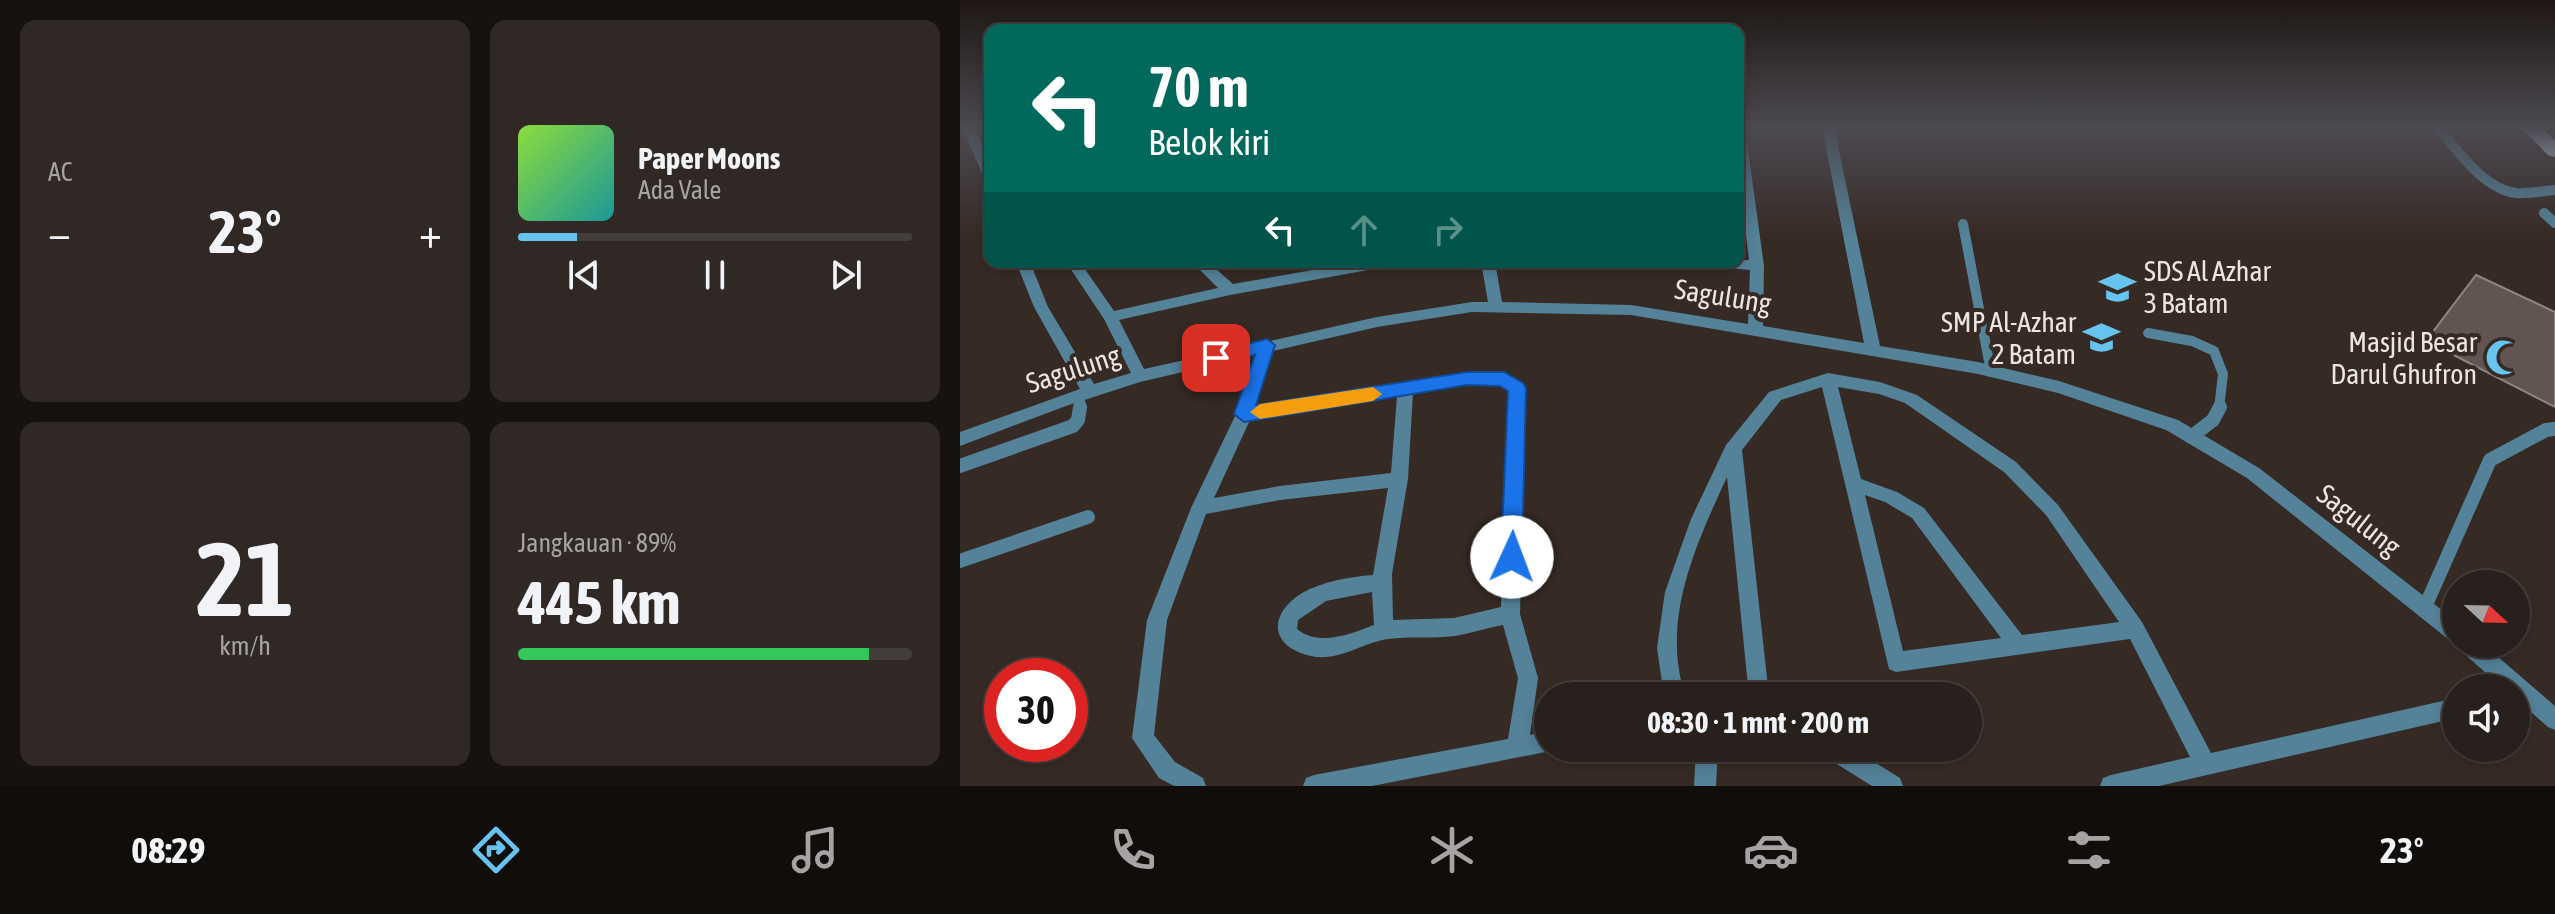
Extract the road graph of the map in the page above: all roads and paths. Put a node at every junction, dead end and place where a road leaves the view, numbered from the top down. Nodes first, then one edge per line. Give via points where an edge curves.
1 (1835, 164) edge
2 (2473, 164) edge
3 (1744, 166) edge
4 (2555, 190) edge
5 (2544, 213) dead end
6 (2555, 223) edge
7 (1963, 224) dead end
8 (1744, 265) edge
9 (1757, 266) junction
10 (1025, 268) edge
11 (1077, 268) edge
12 (1206, 268) edge
13 (1352, 268) edge
14 (1489, 268) edge
15 (1230, 290) junction
16 (1496, 307) junction
17 (1110, 317) junction
18 (1755, 329) junction
19 (2148, 333) dead end
20 (1267, 345) junction
21 (1873, 350) junction
22 (1991, 372) junction
23 (1140, 376) junction
24 (1828, 379) junction
25 (1405, 389) junction
26 (1086, 393) junction
27 (1244, 414) junction
28 (2555, 429) edge
29 (2191, 437) junction
30 (960, 439) edge
31 (1733, 448) junction
32 (960, 466) edge
33 (1399, 479) junction
34 (1853, 484) junction
35 (1200, 508) junction
36 (1088, 517) dead end
37 (960, 561) edge
38 (1382, 583) junction
39 (2425, 607) junction
40 (1510, 614) junction
41 (2442, 621) edge
42 (2135, 629) junction
43 (1384, 630) junction
44 (2018, 645) junction
45 (2483, 658) edge
46 (2500, 674) edge
47 (1672, 682) edge
48 (1758, 682) edge
49 (2530, 700) edge
50 (2442, 711) edge
51 (2555, 720) edge
52 (1534, 743) edge
53 (1518, 745) junction
54 (1706, 762) edge
55 (1854, 762) edge
56 (2206, 765) junction
57 (1195, 786) edge
58 (1314, 786) edge
59 (1705, 786) edge
60 (1892, 786) edge
61 (2111, 786) edge

1 - 21 street
2 - 4 lane via 2504,190
3 - 9 street
5 - 6 lane
7 - 22 lane
8 - 9 street
9 - 18 street
10 - 26 street
11 - 17 street
12 - 15 street
13 - 15 street
14 - 16 street
15 - 17 street
16 - 18 street, Sagulung via 1631,310
16 - 20 street, Sagulung via 1377,322
17 - 23 street
18 - 21 street, Sagulung
19 - 29 lane via 2201,345 2220,358 2223,393 2217,416
20 - 23 street, Sagulung
20 - 27 street
21 - 22 street, Sagulung
22 - 29 street, Sagulung via 2059,387 2172,425
23 - 26 street, Sagulung
24 - 31 street via 1775,396
24 - 34 street
24 - 42 street via 1911,399 2010,467 2052,510
25 - 27 street
25 - 33 street
25 - 40 street via 1467,378 1504,379 1517,388
26 - 30 street, Sagulung
26 - 32 lane via 1073,426
27 - 35 street
28 - 39 lane via 2490,460
29 - 39 street, Sagulung via 2253,473
31 - 47 street via 1673,595 1666,644
31 - 48 street
33 - 35 street
33 - 38 street
34 - 44 street via 1918,513
34 - 44 street via 1896,662
35 - 57 street via 1157,620 1143,738 1167,770
36 - 37 lane
38 - 43 street
38 - 43 street via 1311,596 1289,616 1287,633 1293,640 1331,648
39 - 41 street, Sagulung
40 - 43 street via 1454,627
40 - 53 street via 1528,678
42 - 44 street
42 - 56 street
45 - 46 street
49 - 51 street
50 - 56 street
52 - 53 street
53 - 58 street
54 - 59 street
55 - 60 street
56 - 61 street

